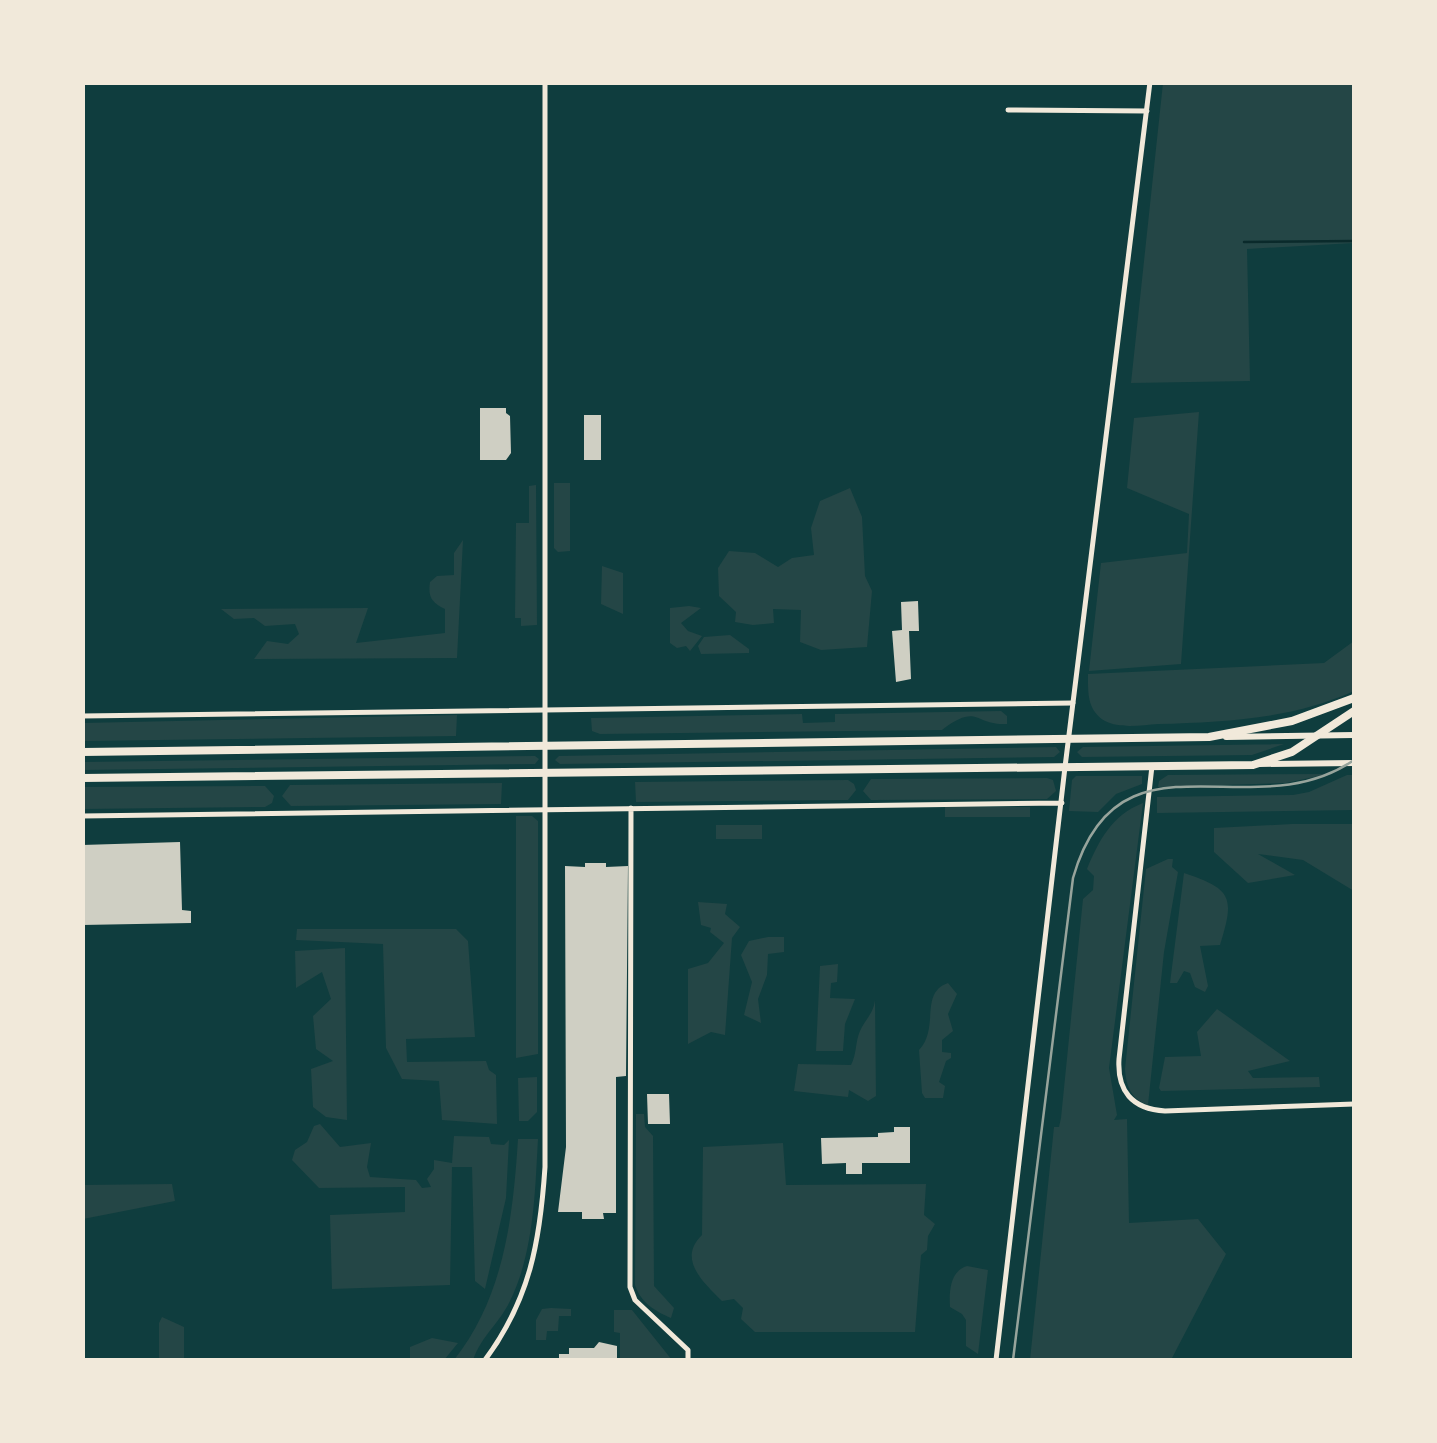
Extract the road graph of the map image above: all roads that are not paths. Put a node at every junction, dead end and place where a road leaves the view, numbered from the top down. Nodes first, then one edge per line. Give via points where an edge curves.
1 (545, 82) edge
2 (1150, 82) edge
3 (1008, 110) dead end
4 (1147, 111) junction
5 (1354, 698) edge
6 (1073, 703) junction
7 (547, 711) junction
8 (1354, 711) edge
9 (82, 716) edge
10 (1354, 735) edge
11 (1319, 736) junction
12 (1209, 737) junction
13 (1068, 738) junction
14 (547, 746) junction
15 (82, 752) edge
16 (1354, 763) edge
17 (1253, 764) junction
18 (1152, 766) junction
19 (1065, 767) junction
20 (547, 773) junction
21 (82, 778) edge
22 (1062, 804) junction
23 (631, 808) junction
24 (547, 809) junction
25 (82, 816) edge
26 (1354, 1104) edge
27 (486, 1359) edge
28 (688, 1360) edge
29 (996, 1360) edge

1 - 7 street
2 - 4 street
3 - 4 street
4 - 6 street
5 - 12 main road via 1292,721
6 - 7 street
6 - 13 street
7 - 9 street
7 - 14 street
8 - 11 main road
10 - 11 main road
11 - 12 main road
11 - 17 main road via 1280,758
12 - 13 main road
13 - 14 main road
13 - 19 street
14 - 15 main road
14 - 20 street
16 - 17 main road
17 - 18 main road
18 - 19 main road
18 - 26 street via 1119,1059 1122,1089 1137,1104 1164,1111
19 - 20 main road
19 - 22 street
20 - 21 main road
20 - 24 street
22 - 23 street
22 - 29 street
23 - 24 street
23 - 28 street via 630,1287 635,1300 688,1350
24 - 25 street
24 - 27 street via 543,1205 524,1296

